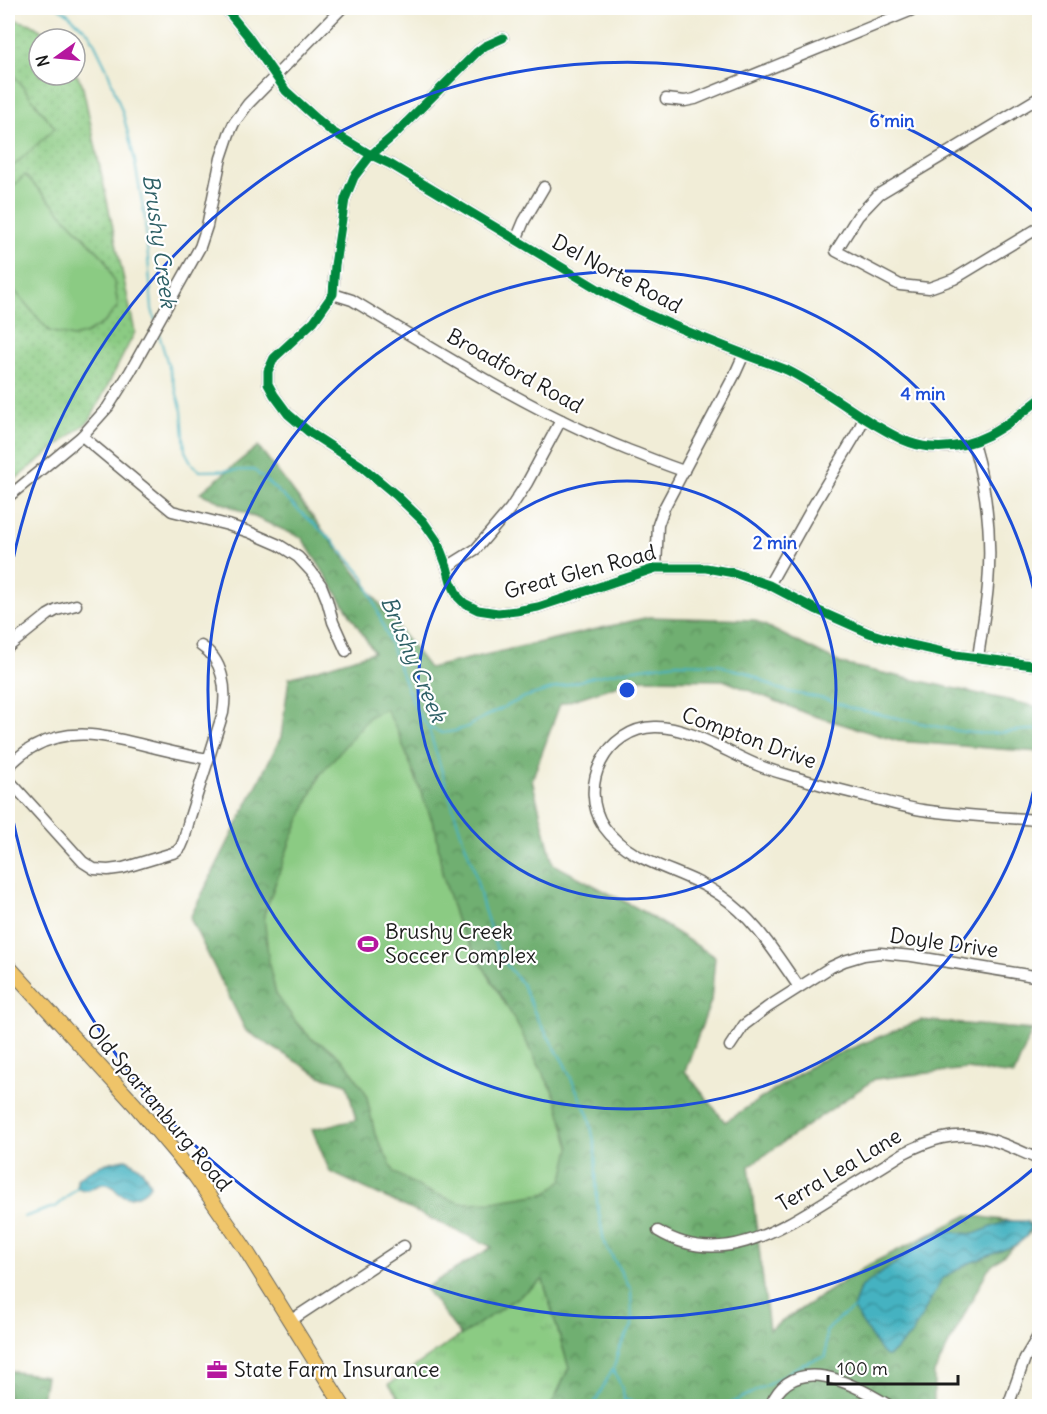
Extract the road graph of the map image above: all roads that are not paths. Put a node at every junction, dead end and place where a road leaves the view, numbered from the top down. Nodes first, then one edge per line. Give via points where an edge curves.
1 (225, 8) edge
2 (342, 8) edge
3 (910, 9) edge
4 (503, 38) dead end
5 (275, 76) junction
6 (1040, 98) edge
7 (666, 99) dead end
8 (371, 155) junction
9 (544, 187) dead end
10 (1040, 227) edge
11 (516, 240) junction
12 (333, 294) junction
13 (744, 354) junction
14 (1040, 399) edge
15 (864, 418) junction
16 (561, 420) junction
17 (82, 436) junction
18 (973, 443) junction
19 (684, 471) junction
20 (8, 497) edge
21 (447, 567) junction
22 (656, 568) junction
23 (770, 585) junction
24 (75, 605) dead end
25 (10, 641) edge
26 (201, 646) dead end
27 (346, 651) dead end
28 (978, 658) junction
29 (1040, 666) edge
30 (208, 759) junction
31 (8, 767) edge
32 (8, 779) edge
33 (1040, 820) edge
34 (8, 966) edge
35 (1040, 977) edge
36 (799, 987) junction
37 (730, 1046) dead end
38 (1040, 1160) edge
39 (658, 1231) dead end
40 (404, 1246) dead end
41 (290, 1321) junction
42 (1040, 1333) edge
43 (344, 1407) edge
44 (770, 1407) edge
45 (890, 1407) edge
46 (1008, 1407) edge

1 - 5 street, Del Norte Road
2 - 5 street
3 - 7 street via 695,99
4 - 8 street via 477,52
5 - 8 street, Del Norte Road via 316,119
5 - 17 street via 240,115 229,134 201,247 112,401
6 - 10 street via 879,194 858,216 836,251 900,285 929,288 954,279
8 - 11 street, Del Norte Road
8 - 12 street via 354,177 345,199
9 - 11 street
11 - 13 street, Del Norte Road via 626,304
12 - 16 street, Broadford Road via 352,300
12 - 21 street, Great Glen Road via 314,321 274,358 268,384 298,423 360,465 423,521 437,541
13 - 15 street, Del Norte Road via 788,371
13 - 19 street
14 - 18 street, Del Norte Road via 996,432
15 - 18 street, Del Norte Road via 896,438 918,445
15 - 23 street
16 - 19 street, Broadford Road
16 - 21 street via 510,509 476,549
17 - 20 street
17 - 27 street via 172,511 249,532 298,557 321,585
18 - 28 street via 984,485 989,542 988,588
19 - 22 street via 659,518
21 - 22 street, Great Glen Road via 454,590 464,603 498,613 538,607
22 - 23 street, Great Glen Road via 716,570
23 - 28 street, Great Glen Road via 869,633
24 - 25 street via 57,610
26 - 30 street via 219,666 225,693 223,713
28 - 29 street, Great Glen Road
30 - 31 street via 106,736 76,734 33,747
30 - 32 street via 179,849 108,870 94,869 83,862
33 - 36 street, Compton Drive via 903,806 762,767 676,730 653,727 621,739 608,751 595,774 594,803 605,828 634,853 708,887 732,903 760,931
34 - 41 main road, Old Spartanburg Road via 195,1176
35 - 36 street, Doyle Drive via 880,953 844,961
36 - 37 street, Doyle Drive via 744,1025
38 - 39 street, Terra Lea Lane via 986,1138 946,1137 903,1154 792,1221 748,1242 703,1246 676,1241
40 - 41 street
41 - 43 main road, Old Spartanburg Road
42 - 46 street via 1025,1358
44 - 45 street via 787,1384 814,1375 848,1383

